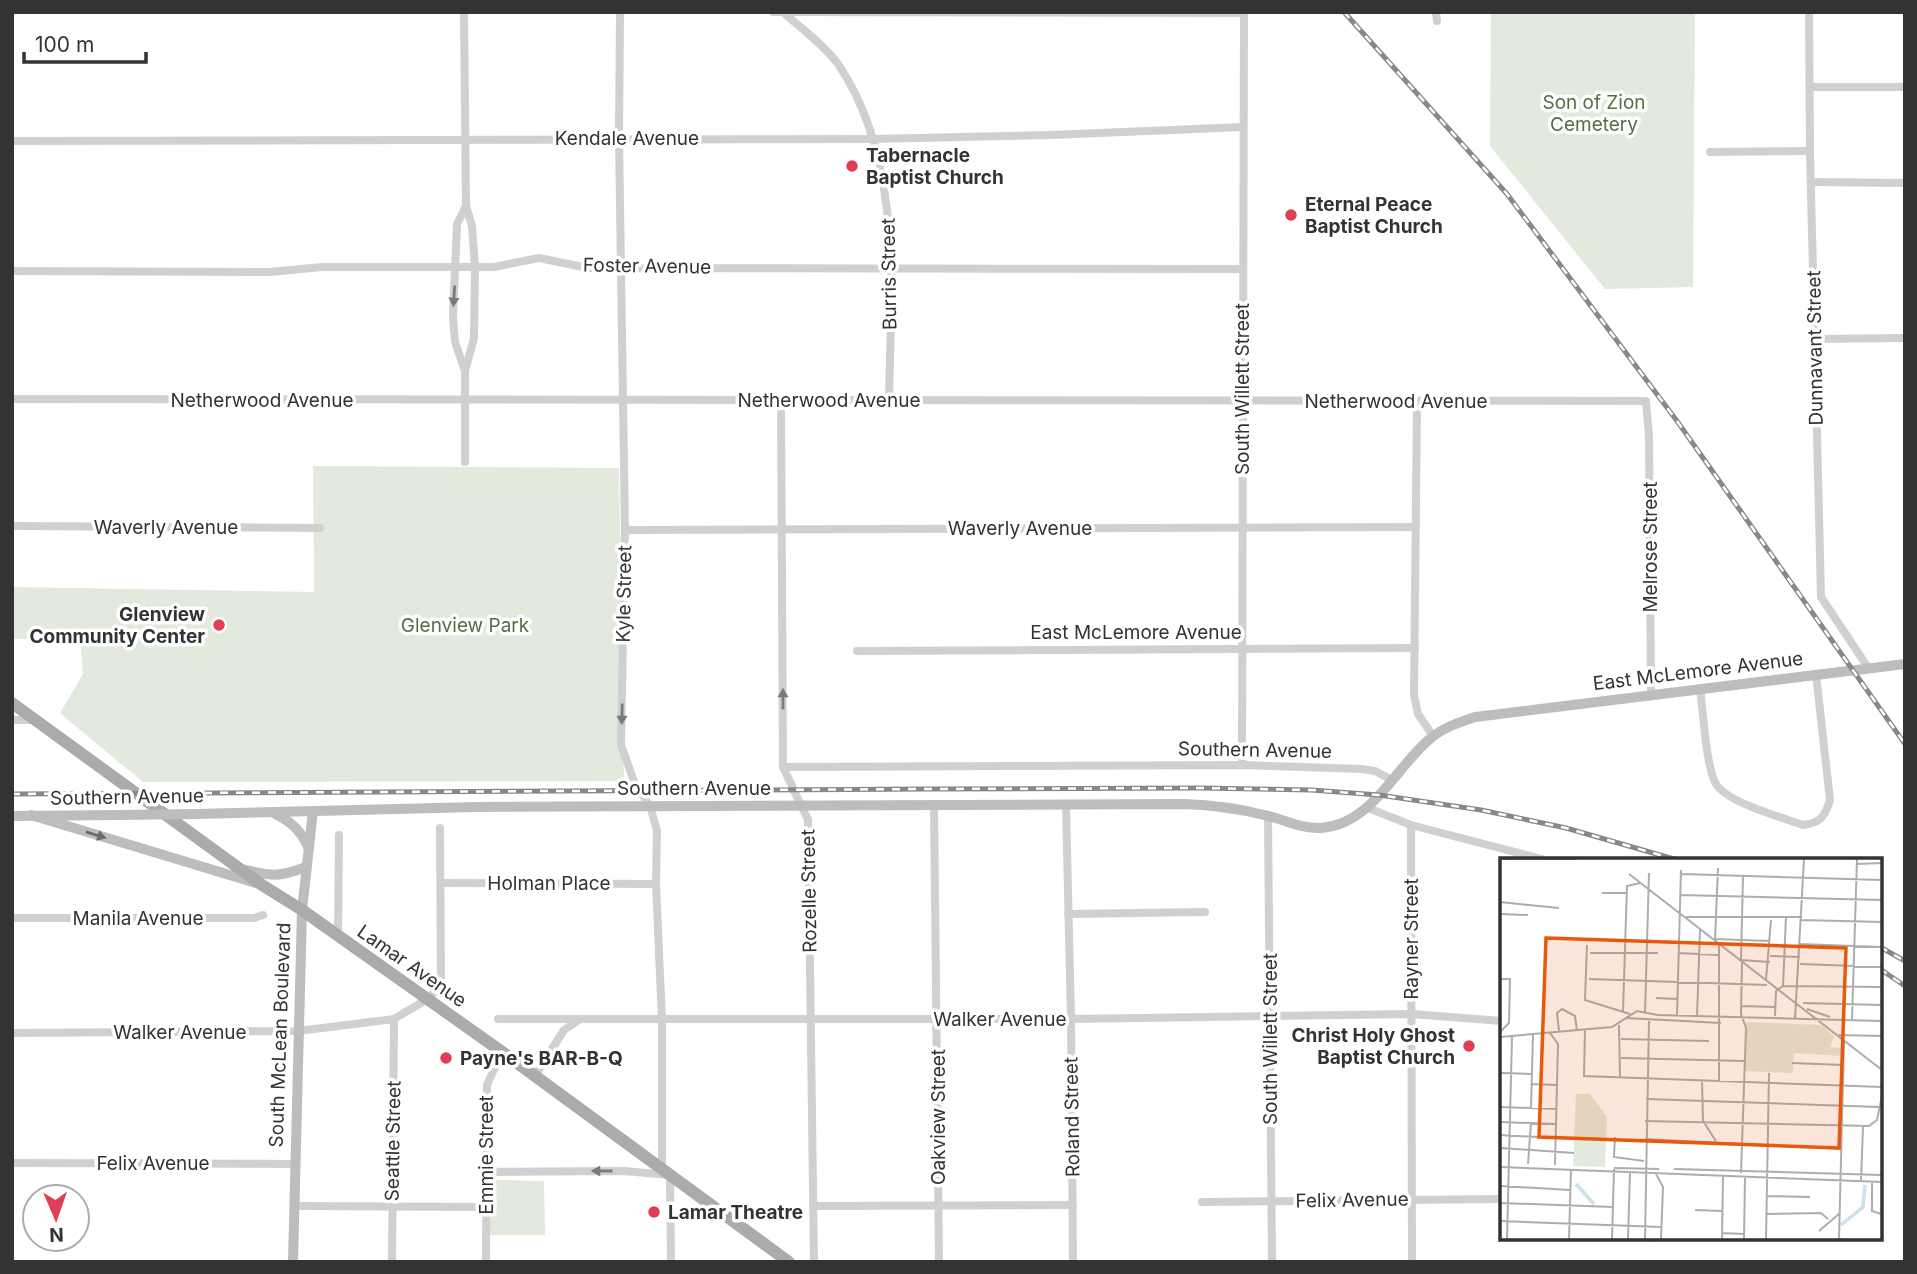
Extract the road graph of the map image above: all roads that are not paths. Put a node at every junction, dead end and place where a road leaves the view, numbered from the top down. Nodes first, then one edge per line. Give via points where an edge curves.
1 (464, 12) edge
2 (620, 12) edge
3 (773, 12) edge
4 (783, 12) edge
5 (1809, 12) edge
6 (1244, 13) edge
7 (1810, 87) junction
8 (1905, 87) edge
9 (1242, 127) junction
10 (619, 138) junction
11 (464, 139) junction
12 (872, 139) junction
13 (12, 141) edge
14 (1810, 151) junction
15 (1710, 152) dead end
16 (1811, 182) junction
17 (1905, 183) edge
18 (466, 206) junction
19 (456, 267) junction
20 (475, 267) junction
21 (622, 267) junction
22 (892, 268) junction
23 (1242, 269) junction
24 (12, 271) edge
25 (1905, 338) edge
26 (1815, 339) junction
27 (465, 371) junction
28 (12, 399) edge
29 (465, 400) junction
30 (622, 400) junction
31 (781, 400) junction
32 (889, 400) junction
33 (1241, 401) junction
34 (1417, 401) junction
35 (1646, 401) joint
36 (465, 462) dead end
37 (12, 526) edge
38 (1414, 527) junction
39 (320, 528) dead end
40 (1241, 528) junction
41 (782, 529) junction
42 (625, 530) junction
43 (1415, 648) junction
44 (1241, 649) junction
45 (857, 651) dead end
46 (1905, 664) edge
47 (1870, 669) junction
48 (1816, 674) junction
49 (1700, 688) junction
50 (1651, 693) junction
51 (12, 704) edge
52 (12, 720) edge
53 (34, 720) junction
54 (1433, 736) junction
55 (1242, 765) junction
56 (783, 767) junction
57 (1392, 780) junction
58 (934, 804) junction
59 (801, 805) junction
60 (1066, 805) junction
61 (650, 806) junction
62 (1368, 808) junction
63 (313, 811) junction
64 (271, 812) junction
65 (12, 816) edge
66 (31, 816) junction
67 (1268, 816) junction
68 (1411, 825) junction
69 (440, 828) dead end
70 (340, 835) dead end
71 (309, 850) junction
72 (1538, 858) edge
73 (306, 867) junction
74 (240, 869) junction
75 (441, 883) junction
76 (656, 884) junction
77 (262, 885) junction
78 (302, 910) junction
79 (1205, 912) dead end
80 (1068, 914) junction
81 (263, 915) dead end
82 (12, 918) edge
83 (338, 937) junction
84 (426, 1000) junction
85 (1412, 1014) junction
86 (1270, 1017) junction
87 (394, 1019) junction
88 (937, 1019) junction
89 (1071, 1019) junction
90 (498, 1020) dead end
91 (579, 1020) junction
92 (662, 1020) junction
93 (810, 1020) junction
94 (1500, 1021) edge
95 (298, 1031) junction
96 (12, 1033) edge
97 (505, 1054) junction
98 (535, 1076) junction
99 (12, 1163) edge
100 (294, 1164) junction
101 (486, 1172) junction
102 (666, 1172) junction
103 (1412, 1199) junction
104 (1500, 1199) edge
105 (1272, 1201) junction
106 (1202, 1202) dead end
107 (1073, 1205) junction
108 (294, 1206) junction
109 (813, 1206) junction
110 (939, 1206) junction
111 (485, 1207) junction
112 (392, 1208) junction
113 (293, 1262) edge
114 (392, 1262) edge
115 (486, 1262) edge
116 (671, 1262) edge
117 (789, 1262) edge
118 (814, 1262) edge
119 (939, 1262) edge
120 (1073, 1262) edge
121 (1272, 1262) edge
122 (1412, 1262) edge

1 - 11 street
2 - 10 street, Kyle Street
3 - 4 street
4 - 6 street
4 - 12 street, Burris Street via 836,62 861,102
5 - 7 street, Dunnavant Street
6 - 9 street, South Willett Street
7 - 8 street
7 - 14 street, Dunnavant Street
9 - 12 street, Kendale Avenue
9 - 23 street, South Willett Street
10 - 11 street, Kendale Avenue
10 - 12 street, Kendale Avenue
10 - 21 street, Kyle Street
11 - 13 street, Kendale Avenue
11 - 18 street
12 - 22 street, Burris Street via 887,206
14 - 15 street
14 - 16 street, Dunnavant Street
16 - 17 street
16 - 26 street, Dunnavant Street
18 - 19 street via 457,224
18 - 20 street
19 - 20 street, Foster Avenue
19 - 24 street, Foster Avenue
19 -> 27 street via 455,342
20 - 21 street, Foster Avenue via 539,258 588,268
20 - 27 street via 474,338
21 - 22 street, Foster Avenue
21 - 30 street, Kyle Street
22 - 23 street, Foster Avenue
22 - 32 street, Burris Street
23 - 33 street, South Willett Street
25 - 26 street
26 - 47 street, Dunnavant Street via 1821,597
27 - 29 street
28 - 29 street, Netherwood Avenue
29 - 30 street, Netherwood Avenue
29 - 36 street
30 - 31 street, Netherwood Avenue
30 - 42 street, Kyle Street
31 - 32 street, Netherwood Avenue
31 - 41 street, Rozelle Street
32 - 33 street, Netherwood Avenue
33 - 34 street, Netherwood Avenue
33 - 40 street, South Willett Street
34 - 35 street, Netherwood Avenue
34 - 38 street
35 - 50 street, Melrose Street
37 - 39 street, Waverly Avenue
38 - 40 street, Waverly Avenue
38 - 43 street
40 - 41 street, Waverly Avenue
40 - 44 street, South Willett Street
41 - 42 street, Waverly Avenue
56 -> 41 street, Rozelle Street
42 -> 61 street, Kyle Street via 621,745 635,784
43 - 44 street, East McLemore Avenue
43 - 54 street via 1414,695 1418,714
44 - 45 street, East McLemore Avenue
44 - 55 street, South Willett Street
46 - 47 main road, East McLemore Avenue
47 - 48 main road, East McLemore Avenue
48 - 49 main road, East McLemore Avenue
48 - 49 street via 1830,800 1825,816 1815,824 1803,825 1729,796 1716,783
49 - 50 main road, East McLemore Avenue
50 - 54 main road, East McLemore Avenue via 1475,717
51 - 53 main road, Lamar Avenue
52 - 53 street
53 - 74 main road, Lamar Avenue
54 - 57 main road, East McLemore Avenue
55 - 56 street, Southern Avenue
55 - 57 street, Southern Avenue via 1362,769
56 - 59 street, Rozelle Street
57 - 62 main road, Southern Avenue
58 - 59 main road, Southern Avenue
58 - 60 main road, Southern Avenue
58 - 88 street, Oakview Street
59 - 61 main road, Southern Avenue
59 - 93 street, Rozelle Street via 808,820
60 - 67 main road, Southern Avenue via 1225,806
60 - 80 street, Roland Street
61 - 63 main road, Southern Avenue
61 - 76 street, Kyle Street via 657,830
62 - 67 main road, Southern Avenue via 1324,828 1303,828
62 - 68 street
63 - 64 main road, Southern Avenue
63 - 71 main road, South McLean Boulevard
64 - 66 main road, Southern Avenue, bridge
64 - 71 main road via 292,822
65 - 66 main road, Southern Avenue
66 -> 77 main road
67 - 86 street, South Willett Street
68 - 72 street
68 - 85 street, Rayner Street
69 - 75 street
70 - 83 street
71 - 73 main road, South McLean Boulevard
73 - 74 main road via 286,876
73 - 78 main road, South McLean Boulevard
74 - 77 main road, Lamar Avenue
75 - 76 street, Holman Place
75 - 84 street via 441,986
76 - 92 street, Kyle Street
77 - 78 main road, Lamar Avenue
78 - 83 main road, Lamar Avenue
78 - 95 main road, South McLean Boulevard
79 - 80 street
80 - 89 street, Roland Street
81 - 82 street, Manila Avenue
83 - 84 main road, Lamar Avenue
84 - 87 street, Walker Avenue
84 - 97 main road, Lamar Avenue
85 - 86 street, Walker Avenue
85 - 94 street, Walker Avenue
85 - 103 street, Rayner Street
86 - 89 street, Walker Avenue
86 - 105 street, South Willett Street
87 - 95 street, Walker Avenue
87 - 112 street, Seattle Street
88 - 89 street, Walker Avenue
88 - 93 street, Walker Avenue
88 - 110 street, Oakview Street
89 - 107 street, Roland Street
90 - 91 street, Walker Avenue
91 - 92 street, Walker Avenue
91 - 98 street via 564,1030
92 - 93 street, Walker Avenue
92 - 102 street, Kyle Street
93 - 109 street, Rozelle Street
95 - 96 street, Walker Avenue
95 - 100 main road, South McLean Boulevard
97 - 98 main road, Lamar Avenue
97 - 101 street, Emmie Street via 487,1085
98 - 102 main road, Lamar Avenue
99 - 100 street, Felix Avenue
100 - 108 main road, South McLean Boulevard
102 -> 101 street
101 - 111 street, Emmie Street
102 - 116 street, Kyle Street
102 - 117 main road, Lamar Avenue
103 - 104 street, Felix Avenue
103 - 105 street, Felix Avenue
103 - 122 street, Rayner Street
105 - 106 street, Felix Avenue
105 - 121 street, South Willett Street
107 - 110 street
107 - 120 street, Roland Street
108 - 112 street
108 - 113 main road, South McLean Boulevard
109 - 110 street
109 - 118 street, Rozelle Street
110 - 119 street, Oakview Street
111 - 112 street
111 - 115 street, Emmie Street
112 - 114 street, Seattle Street

